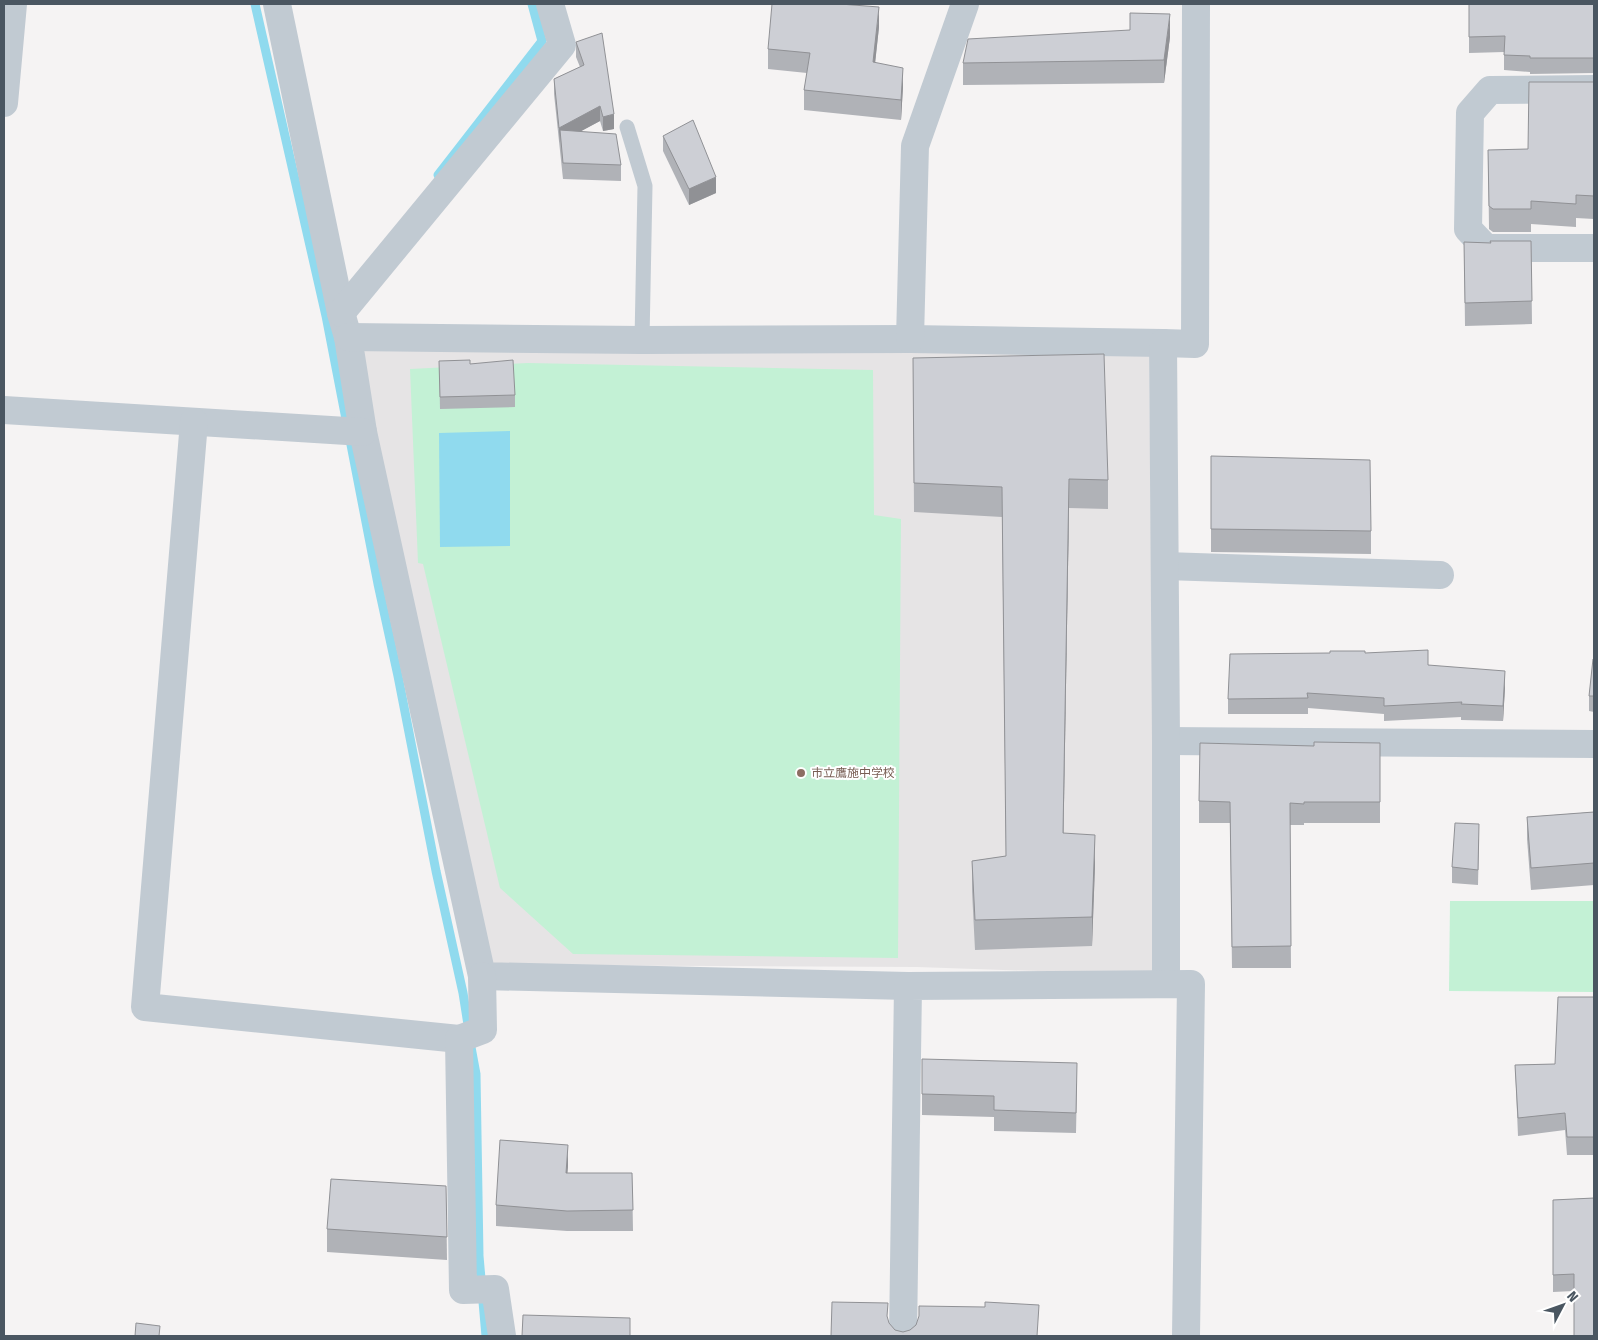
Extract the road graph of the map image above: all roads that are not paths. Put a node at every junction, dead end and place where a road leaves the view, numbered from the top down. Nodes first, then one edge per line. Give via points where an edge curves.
1 (13, 4) edge
2 (277, 4) edge
3 (550, 4) edge
4 (965, 4) edge
5 (1196, 4) edge
6 (1594, 89) edge
7 (4, 103) edge
8 (627, 127) dead end
9 (1594, 248) edge
10 (345, 325) junction
11 (910, 339) junction
12 (642, 340) junction
13 (1163, 343) junction
14 (4, 410) edge
15 (194, 422) junction
16 (363, 432) junction
17 (1165, 566) junction
18 (1440, 575) dead end
19 (1166, 741) junction
20 (1594, 744) edge
21 (482, 976) junction
22 (1166, 984) junction
23 (908, 986) junction
24 (459, 1039) junction
25 (502, 1336) edge
26 (903, 1336) edge
27 (1186, 1336) edge

1 - 7 street
2 - 10 street
3 - 10 street via 562,45
4 - 11 street via 914,146
5 - 13 street via 1195,344
6 - 9 street via 1490,90 1470,113 1468,229 1486,248
8 - 12 lane via 645,186
10 - 12 street
10 - 16 street
11 - 12 street
11 - 13 street
13 - 17 street
14 - 15 street
15 - 16 street
15 - 24 street via 145,1007
16 - 21 street
17 - 18 street
17 - 19 street
19 - 20 street
19 - 22 street
21 - 23 street
21 - 24 street via 483,1030
22 - 23 street
22 - 27 street via 1191,984
23 - 26 street
24 - 25 street via 463,1290 495,1289

